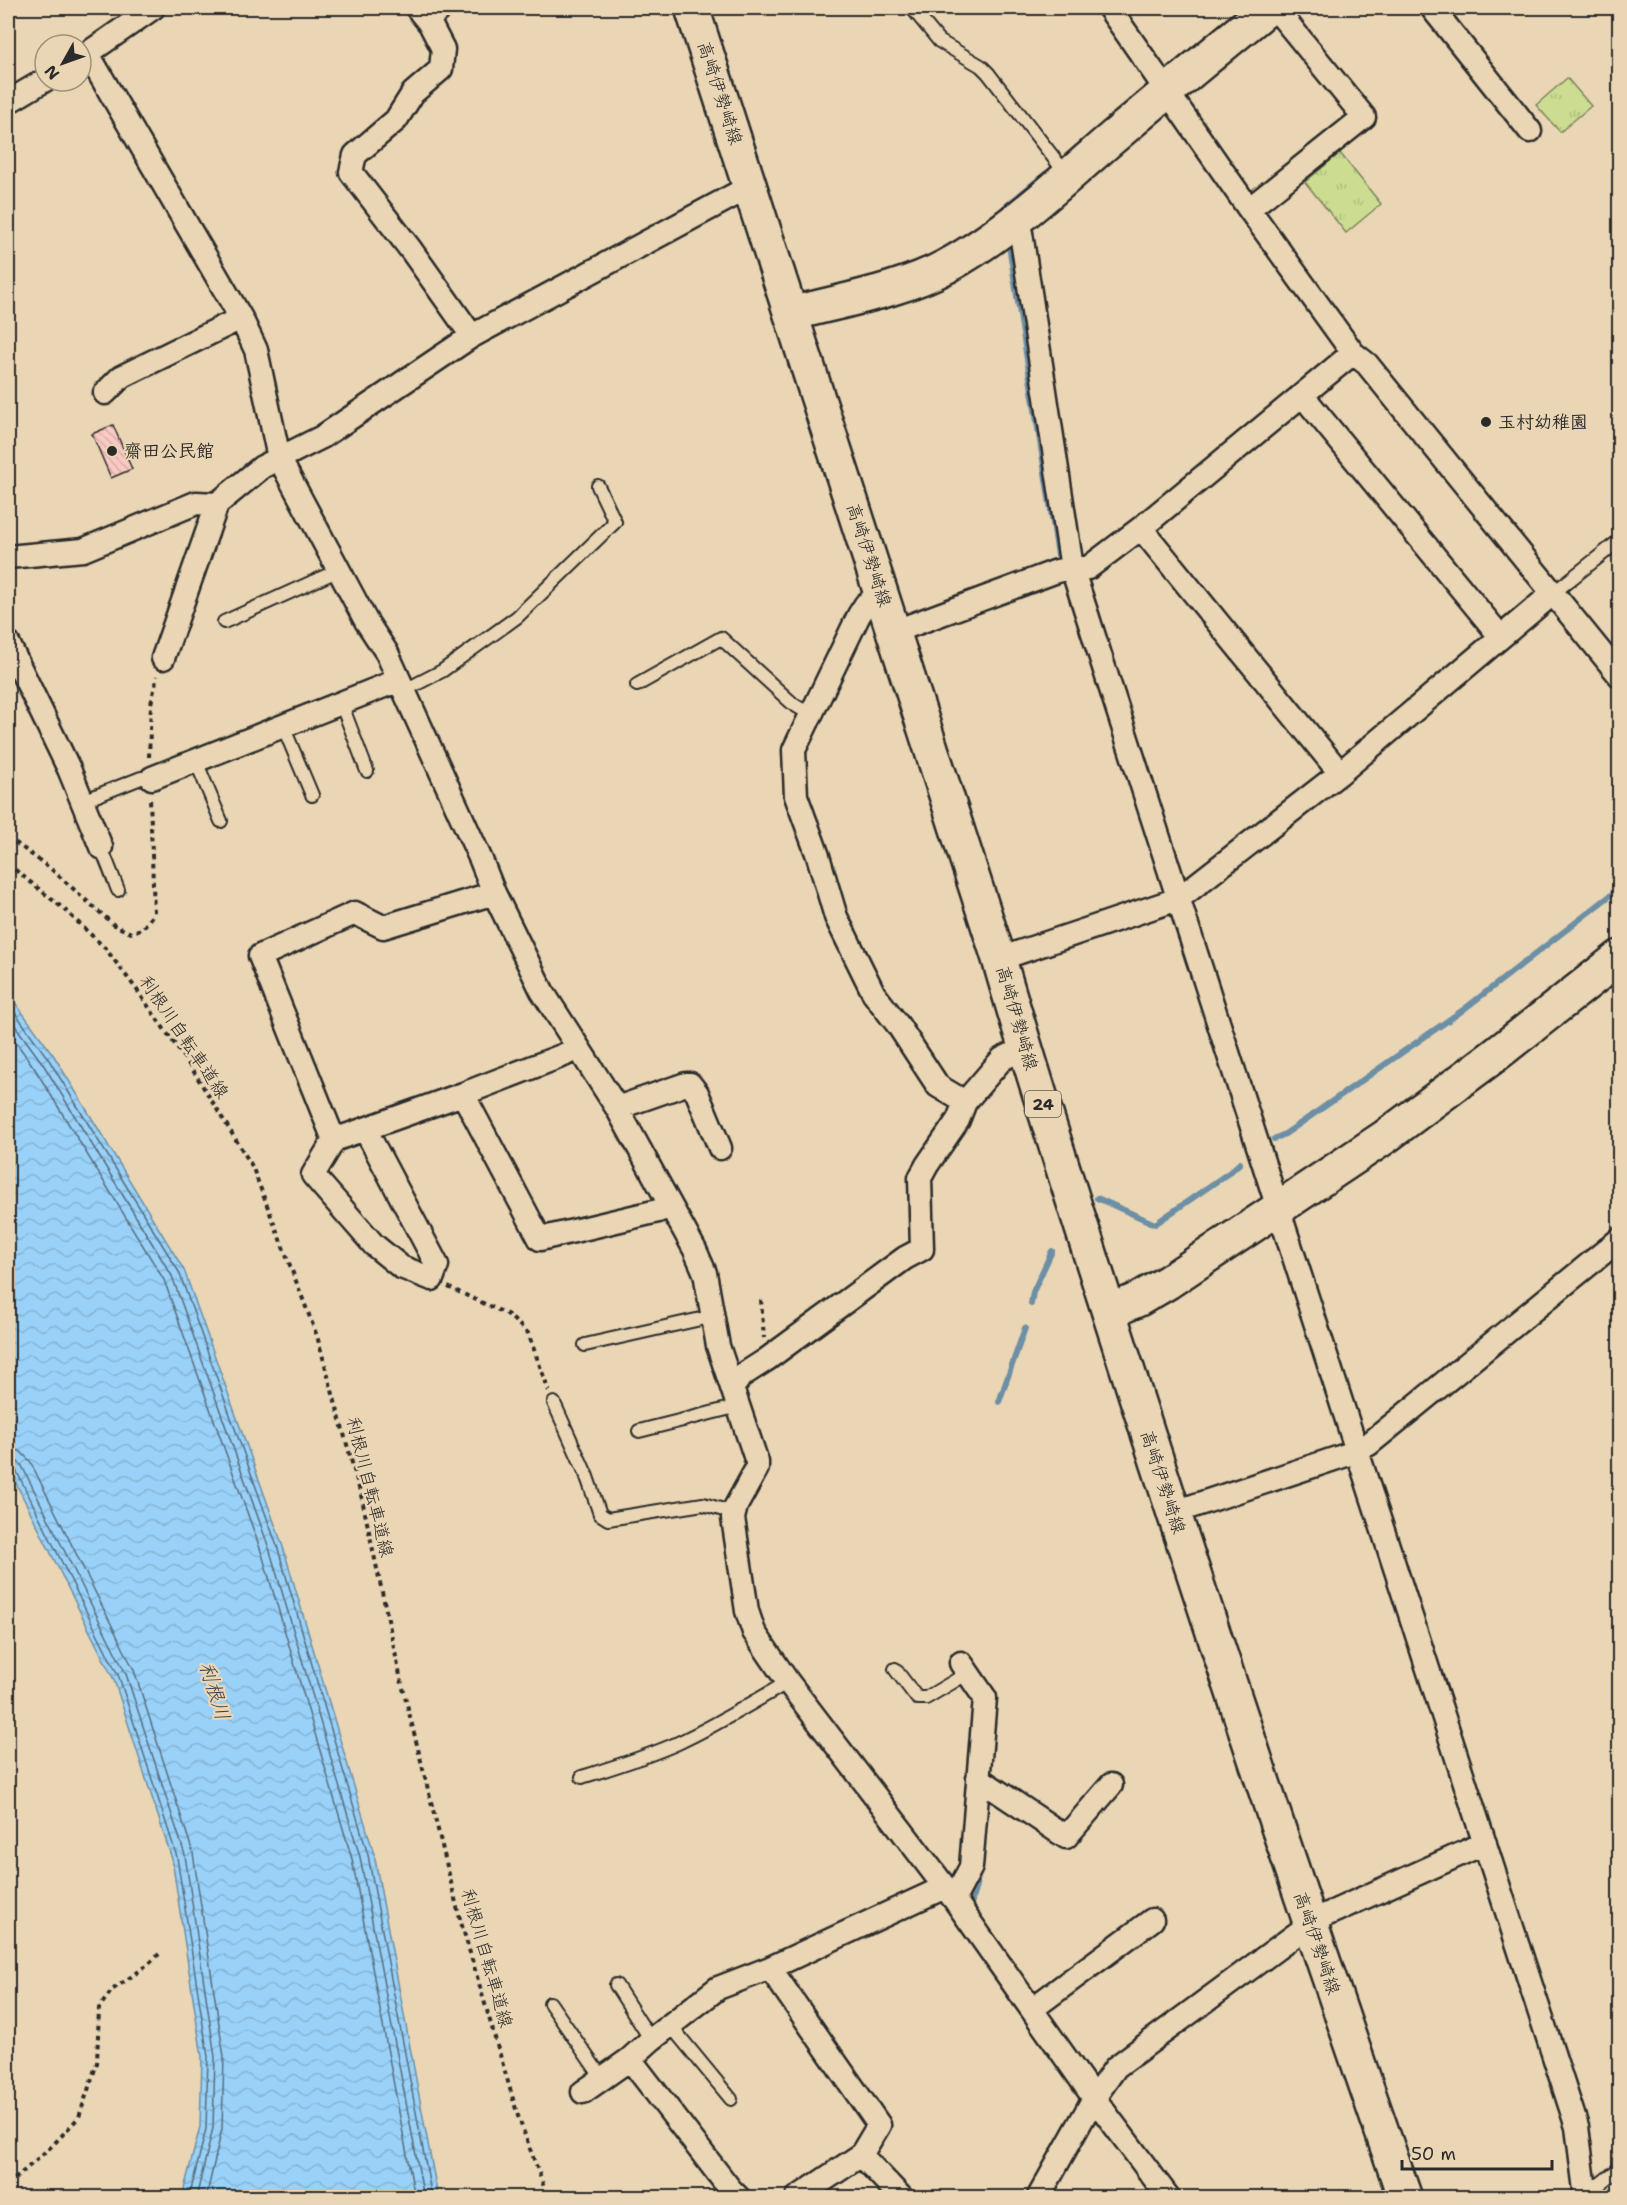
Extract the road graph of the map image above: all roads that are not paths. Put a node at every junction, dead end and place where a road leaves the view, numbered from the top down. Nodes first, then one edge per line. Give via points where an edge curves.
1 (153, 8) edge
2 (450, 8) edge
3 (692, 8) edge
4 (912, 8) edge
5 (1109, 8) edge
6 (1268, 8) edge
7 (1275, 8) edge
8 (1432, 8) edge
9 (424, 16) edge
10 (93, 49) edge
11 (93, 69) edge
12 (33, 87) edge
13 (1167, 91) junction
14 (8, 102) edge
15 (1530, 131) dead end
16 (1068, 176) junction
17 (751, 186) junction
18 (1249, 210) junction
19 (1015, 218) junction
20 (791, 314) junction
21 (241, 318) junction
22 (472, 336) junction
23 (1353, 353) junction
24 (105, 393) dead end
25 (1303, 396) junction
26 (279, 458) junction
27 (598, 486) dead end
28 (217, 504) junction
29 (1141, 528) junction
30 (1620, 540) edge
31 (8, 557) edge
32 (1072, 568) junction
33 (339, 570) junction
34 (1552, 594) junction
35 (881, 595) junction
36 (224, 622) dead end
37 (893, 632) junction
38 (1500, 636) junction
39 (8, 643) edge
40 (162, 658) road end
41 (1620, 676) edge
42 (401, 685) junction
43 (637, 685) dead end
44 (341, 703) junction
45 (811, 715) junction
46 (283, 726) junction
47 (196, 761) junction
48 (367, 771) dead end
49 (1340, 773) junction
50 (152, 778) joint
51 (312, 795) dead end
52 (83, 801) junction
53 (221, 821) dead end
54 (101, 847) joint
55 (118, 890) dead end
56 (494, 893) junction
57 (1178, 899) junction
58 (1620, 957) edge
59 (999, 959) junction
60 (578, 1047) junction
61 (1025, 1048) junction
62 (464, 1095) junction
63 (965, 1102) junction
64 (617, 1108) junction
65 (365, 1129) junction
66 (334, 1140) junction
67 (720, 1148) dead end
68 (670, 1206) junction
69 (1278, 1208) junction
70 (1620, 1239) edge
71 (1109, 1312) junction
72 (714, 1317) junction
73 (585, 1345) dead end
74 (736, 1397) junction
75 (554, 1403) road end
76 (639, 1431) dead end
77 (1357, 1451) junction
78 (734, 1513) junction
79 (1172, 1513) junction
80 (964, 1668) joint
81 (895, 1669) dead end
82 (788, 1682) junction
83 (582, 1777) dead end
84 (978, 1778) junction
85 (1111, 1785) dead end
86 (1485, 1843) junction
87 (949, 1893) junction
88 (1152, 1920) dead end
89 (1310, 1924) junction
90 (770, 1968) junction
91 (616, 1985) dead end
92 (550, 2003) dead end
93 (1032, 2009) junction
94 (670, 2025) junction
95 (651, 2040) junction
96 (630, 2059) junction
97 (602, 2079) junction
98 (583, 2092) dead end
99 (1094, 2098) junction
100 (730, 2099) dead end
101 (861, 2155) junction
102 (1620, 2168) edge
103 (1585, 2193) edge
104 (899, 2197) edge
105 (739, 2198) edge
106 (797, 2198) edge
107 (1038, 2198) edge
108 (1169, 2198) edge
109 (1405, 2198) edge

1 - 10 street
2 - 9 lane
3 - 17 main road, 高崎伊勢崎線 / 24
4 - 16 lane via 939,41 988,73
5 - 13 street
6 - 13 main road
7 - 18 street via 1364,117
8 - 15 street
9 - 22 street via 443,49 441,69 413,93 396,120 355,155 351,172
11 - 21 street
12 - 14 street
13 - 16 main road
13 - 18 street
16 - 19 main road
17 - 20 main road, 高崎伊勢崎線 / 24
17 - 22 street
18 - 23 street
19 - 20 main road via 945,267 901,284
19 - 32 street via 1021,233
20 - 35 main road, 高崎伊勢崎線 / 24
21 - 24 street via 121,377
21 - 26 street via 256,350
22 - 26 street via 322,437
23 - 25 street
23 - 34 street via 1367,364
25 - 29 street
25 - 38 street
26 - 28 street
26 - 33 street
27 - 42 lane via 615,522 518,616 442,671
28 - 31 street via 196,503 83,550
28 - 40 street
29 - 32 street via 1088,568
29 - 49 street
30 - 34 lane
32 - 37 street
32 - 57 street
33 - 36 lane
33 - 42 street
34 - 38 street
34 - 41 street
35 - 37 main road, 高崎伊勢崎線 / 24
35 - 45 street via 866,604 858,615
37 - 59 main road, 高崎伊勢崎線 / 24
38 - 49 street
39 - 52 street
42 - 44 street
42 - 56 street
43 - 45 lane via 721,638 793,704
44 - 46 street
44 - 48 lane
45 - 63 street via 794,750 796,796 836,917 874,994 938,1086
46 - 47 street
46 - 51 lane
47 - 50 street
47 - 53 lane
49 - 57 street
50 - 52 lane via 141,778
52 - 54 street
54 - 55 lane
56 - 60 street via 542,991
56 - 66 street via 383,927 354,913 260,956
57 - 59 street
57 - 69 street
58 - 69 main road via 1415,1115
59 - 61 main road, 高崎伊勢崎線 / 24
60 - 62 street
60 - 64 street
61 - 63 street via 1002,1059
61 - 71 main road, 高崎伊勢崎線 / 24
62 - 65 street
62 - 68 street via 540,1239
63 - 74 street via 958,1120 920,1178 922,1249 741,1376
64 - 67 street via 690,1084
64 - 68 street
65 - 66 street
65 - 66 street via 437,1265 432,1279 401,1267 374,1245 313,1176
68 - 72 street via 705,1273
69 - 71 main road via 1168,1282
69 - 77 street
70 - 77 street
71 - 79 main road, 高崎伊勢崎線 / 24
72 - 73 lane
72 - 74 street via 718,1346
74 - 76 lane
74 - 78 street via 757,1468
75 - 78 lane via 604,1518 703,1504
77 - 79 street
77 - 86 street
78 - 82 street via 749,1622
79 - 89 main road, 高崎伊勢崎線 / 24
80 - 81 lane via 926,1698 917,1698
80 - 84 street via 985,1698
82 - 83 lane via 678,1743
82 - 87 street
84 - 85 street via 1065,1837
84 - 87 street via 971,1868
86 - 89 street
86 - 103 street via 1577,2127
87 - 90 street
87 - 93 street
88 - 93 street
89 - 99 street via 1116,2067
89 - 109 main road, 高崎伊勢崎線 / 24
90 - 94 street via 718,1988
90 - 101 street via 879,2125
91 - 95 lane
92 - 97 lane
93 - 99 street
94 - 95 street
94 - 100 lane
95 - 96 street
96 - 97 street
96 - 105 street
97 - 98 street
99 - 107 street
99 - 108 street
101 - 104 street
101 - 106 street
102 - 103 lane

